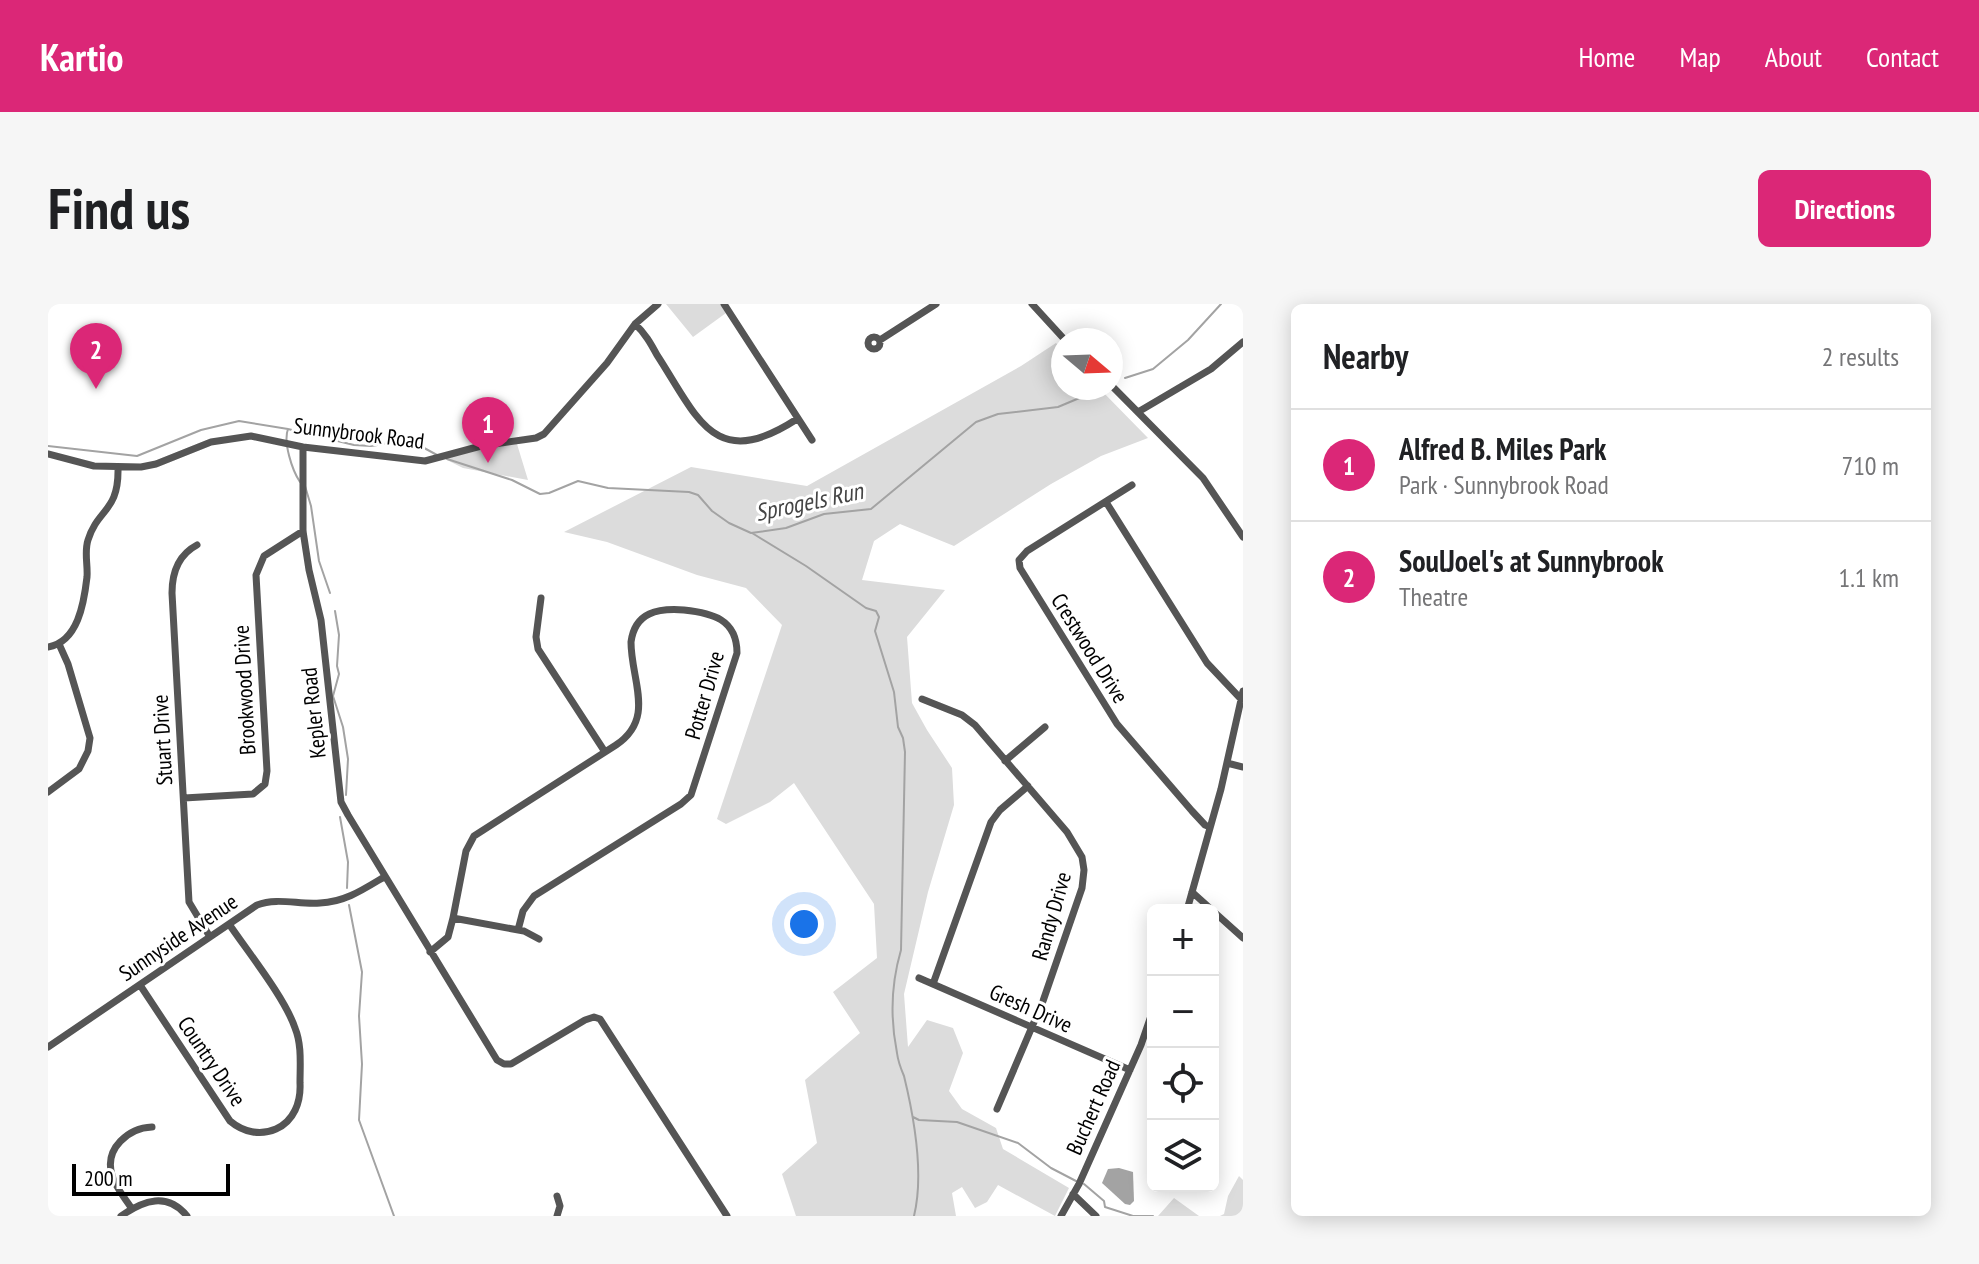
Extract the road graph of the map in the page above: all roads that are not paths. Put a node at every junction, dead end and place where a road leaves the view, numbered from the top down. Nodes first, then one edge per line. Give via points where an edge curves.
1 (658, 304) edge
2 (724, 304) edge
3 (936, 304) edge
4 (1032, 304) edge
5 (635, 324) junction
6 (1054, 328) edge
7 (880, 340) dead end
8 (1243, 342) edge
9 (1123, 397) edge
10 (1138, 412) junction
11 (797, 419) junction
12 (812, 440) dead end
13 (303, 447) junction
14 (48, 454) edge
15 (118, 468) junction
16 (1132, 485) dead end
17 (1106, 502) junction
18 (303, 531) junction
19 (1243, 537) edge
20 (197, 545) dead end
21 (541, 598) dead end
22 (59, 644) junction
23 (48, 647) edge
24 (1242, 695) edge
25 (922, 699) dead end
26 (1045, 727) dead end
27 (605, 752) junction
28 (1005, 761) junction
29 (1227, 763) junction
30 (1243, 767) edge
31 (1028, 786) junction
32 (48, 792) edge
33 (184, 798) junction
34 (1210, 827) junction
35 (384, 877) junction
36 (1192, 892) junction
37 (1189, 904) edge
38 (1206, 904) edge
39 (1219, 916) edge
40 (453, 918) junction
41 (229, 924) junction
42 (518, 930) junction
43 (210, 937) junction
44 (1243, 938) edge
45 (539, 939) dead end
46 (430, 952) junction
47 (919, 978) dead end
48 (933, 984) junction
49 (140, 985) junction
50 (1147, 1026) edge
51 (1032, 1028) junction
52 (48, 1047) edge
53 (1130, 1070) junction
54 (997, 1109) dead end
55 (152, 1127) dead end
56 (1073, 1194) junction
57 (557, 1196) dead end
58 (132, 1209) junction
59 (121, 1216) edge
60 (187, 1216) edge
61 (557, 1216) edge
62 (727, 1216) edge
63 (1061, 1216) edge
64 (1096, 1216) edge

1 - 5 street, Sunnybrook Road
2 - 11 street
3 - 7 street
4 - 6 street
5 - 11 street via 699,420 714,434 731,440 763,439
5 - 13 street, Sunnybrook Road via 542,436 418,461
8 - 10 street via 1211,369
9 - 10 street
10 - 19 street via 1203,478
11 - 12 street
13 - 15 street, Sunnybrook Road via 259,436 230,437 149,466
13 - 18 street, Kepler Road
14 - 15 street, Sunnybrook Road
15 - 22 street via 116,498 87,541 87,580 76,627
16 - 17 street, Crestwood Drive
17 - 24 street via 1207,663
17 - 34 street, Crestwood Drive via 1027,551 1019,560 1021,572 1117,724
18 - 33 street, Brookwood Drive via 264,556 256,575 265,784 253,794
18 - 35 street, Kepler Road via 321,620 341,802
20 - 33 street, Stuart Drive via 180,559 172,581
21 - 27 street via 538,649
22 - 23 street
22 - 32 street via 90,738 79,769
24 - 29 street
25 - 28 street, Randy Drive via 969,719
26 - 28 street
27 - 40 street, Potter Drive via 474,836 466,851
27 - 42 street, Potter Drive via 629,735 639,717 630,645 640,620 667,609 709,614 728,624 737,644 736,658 691,795 534,896
28 - 31 street, Randy Drive
29 - 30 street
29 - 34 street
31 - 48 street via 989,825
31 - 51 street, Randy Drive via 1078,847 1084,870 1081,893
33 - 43 street, Stuart Drive via 189,904
34 - 36 street
35 - 41 street, Sunnyside Avenue via 333,902 263,903
35 - 46 street, Kepler Road
36 - 37 street
36 - 38 street
39 - 44 street
40 - 42 street
40 - 46 street via 448,937
41 - 43 street, Sunnyside Avenue
41 - 49 street, Country Drive via 297,1032 300,1098 280,1127 252,1132 230,1121
42 - 45 street
43 - 49 street, Sunnyside Avenue
46 - 62 street, Kepler Road via 501,1063 519,1060 585,1020 602,1021
47 - 48 street, Gresh Drive
48 - 51 street, Gresh Drive
49 - 52 street, Sunnyside Avenue
50 - 53 street, Buchert Road
51 - 53 street, Gresh Drive
51 - 54 street, Randy Drive
53 - 56 street, Buchert Road
55 - 58 street via 125,1137 111,1157 113,1178
56 - 63 street, Buchert Road
56 - 64 street
57 - 61 street
58 - 59 street
58 - 60 street via 163,1200

